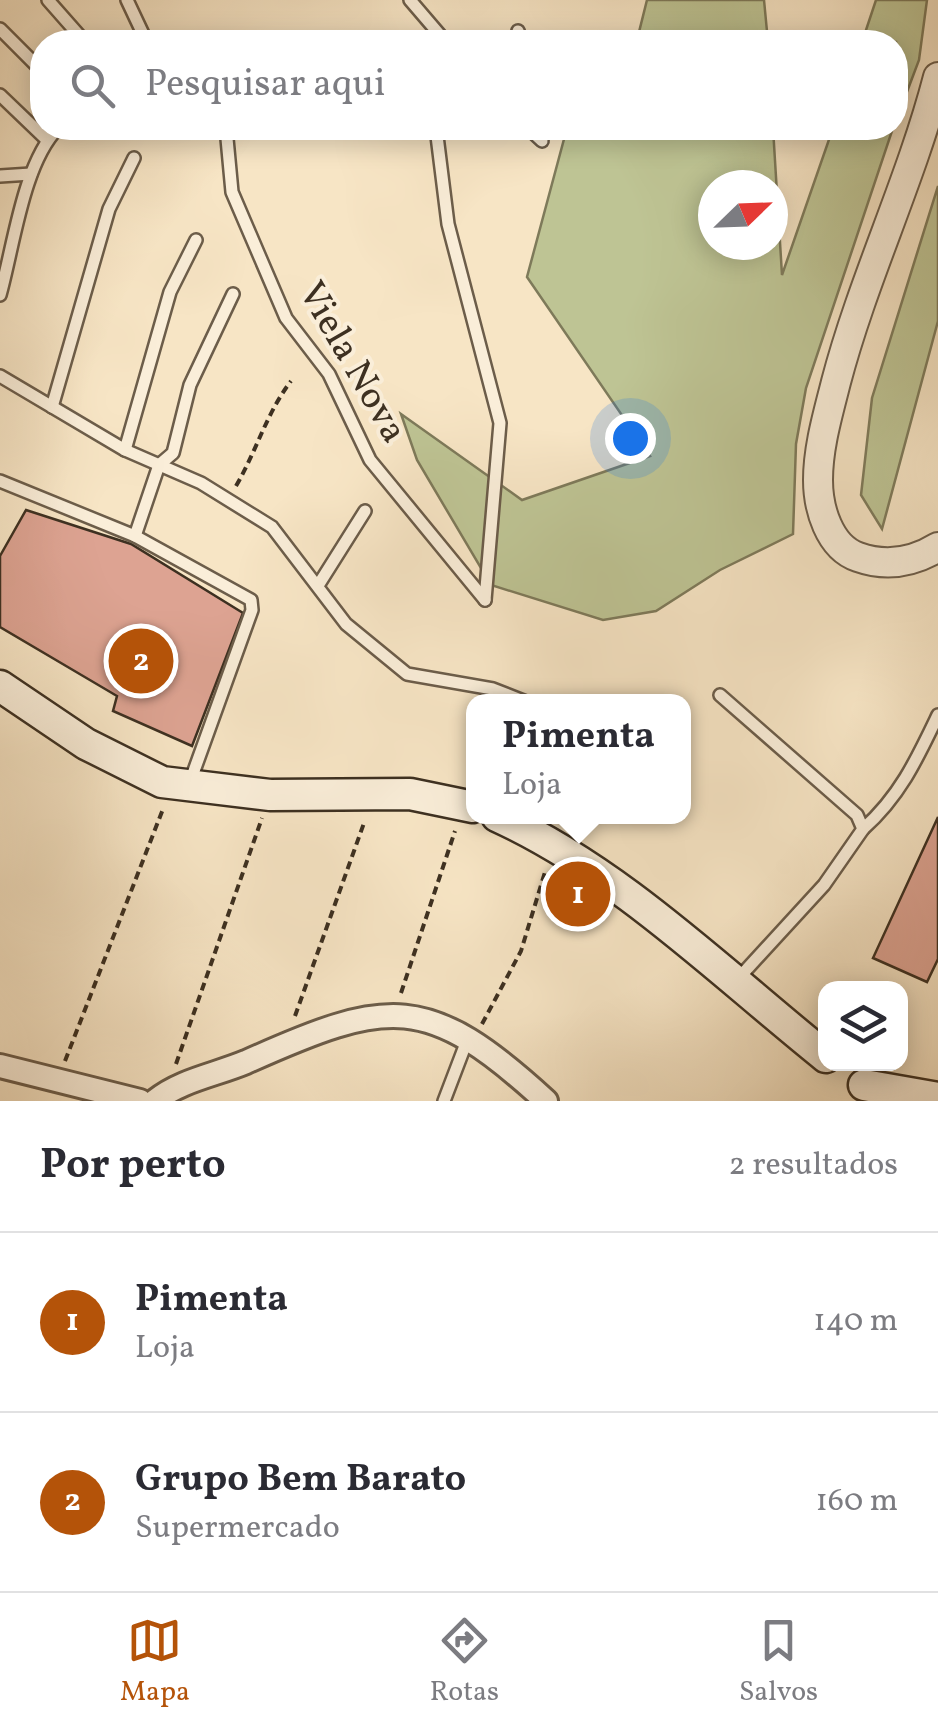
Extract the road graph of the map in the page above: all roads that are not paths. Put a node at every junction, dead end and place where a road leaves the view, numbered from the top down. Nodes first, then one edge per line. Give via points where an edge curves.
1 (48, 0) edge
2 (127, 0) edge
3 (410, 0) edge
4 (0, 29) edge
5 (74, 30) edge
6 (140, 30) edge
7 (433, 30) edge
8 (30, 59) edge
9 (938, 78) edge
10 (0, 95) edge
11 (30, 124) edge
12 (46, 140) edge
13 (227, 140) edge
14 (438, 140) edge
15 (134, 158) dead end
16 (31, 174) junction
17 (0, 175) edge
18 (196, 240) dead end
19 (233, 294) dead end
20 (0, 295) edge
21 (0, 376) edge
22 (52, 407) junction
23 (125, 450) junction
24 (160, 465) junction
25 (0, 481) edge
26 (365, 511) dead end
27 (135, 536) junction
28 (938, 547) edge
29 (320, 584) junction
30 (0, 686) edge
31 (506, 694) edge
32 (720, 696) dead end
33 (938, 715) edge
34 (180, 785) junction
35 (466, 805) edge
36 (517, 824) edge
37 (863, 829) junction
38 (733, 984) junction
39 (470, 1039) junction
40 (818, 1051) edge
41 (0, 1066) edge
42 (840, 1071) edge
43 (858, 1093) edge
44 (160, 1097) edge
45 (938, 1098) edge
46 (140, 1101) edge
47 (444, 1101) edge
48 (546, 1101) edge
49 (896, 1101) edge

1 - 5 lane
2 - 6 lane
3 - 7 lane
4 - 8 lane
9 - 28 street via 844,351 818,480 822,513 852,555 901,563
10 - 11 lane
12 - 16 lane
13 - 14 lane, Viela Nova via 232,192 286,318 329,374 370,460 484,600 500,424 448,224
15 - 22 lane via 109,209
16 - 17 lane
16 - 20 lane
18 - 23 lane via 170,292
19 - 24 lane via 190,385 173,453
21 - 22 lane
22 - 23 lane
23 - 24 lane
24 - 27 lane
24 - 29 lane via 272,528
25 - 27 lane
26 - 29 lane
27 - 34 lane via 250,600 252,610
29 - 31 lane via 346,624 408,674
30 - 34 main road via 86,744
32 - 37 lane via 857,815
33 - 37 lane via 906,782
34 - 35 main road via 270,795 374,793
36 - 38 main road via 612,881
37 - 38 lane via 824,885
38 - 40 main road
39 - 44 street via 429,1018 395,1012 285,1044
39 - 47 lane
39 - 48 street
41 - 46 street
42 - 43 main road
43 - 45 main road
43 - 49 main road

